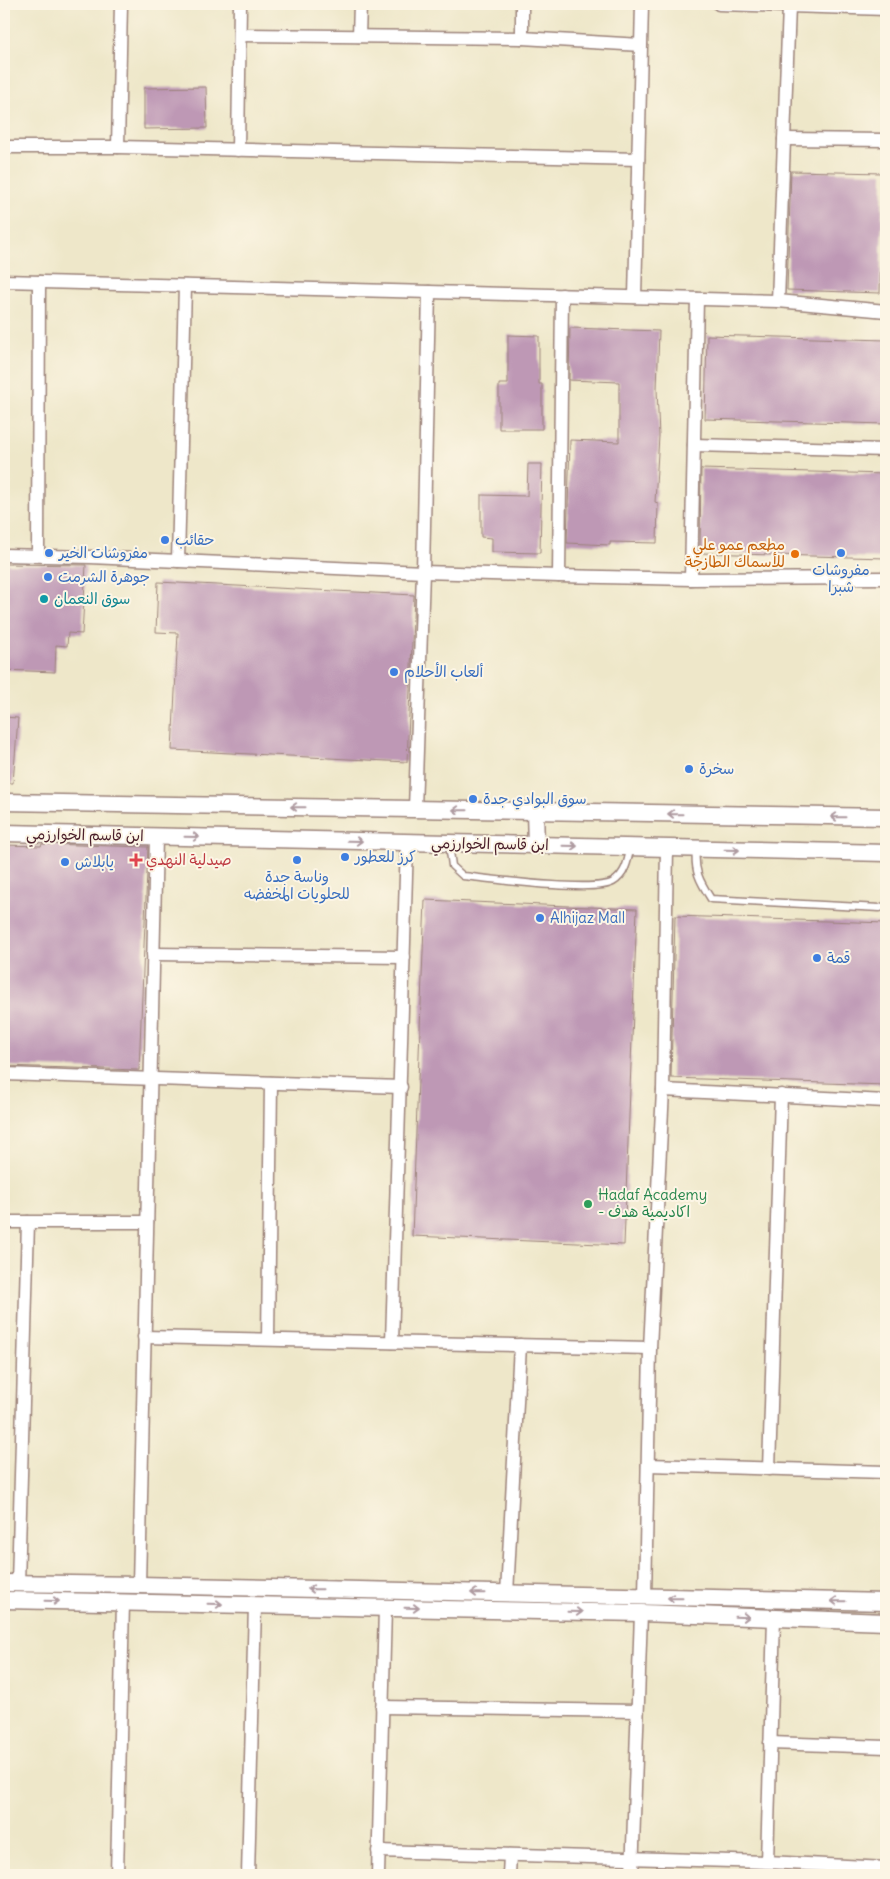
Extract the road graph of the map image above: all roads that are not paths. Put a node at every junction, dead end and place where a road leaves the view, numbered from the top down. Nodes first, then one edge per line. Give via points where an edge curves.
1 (121, 4) edge
2 (240, 4) edge
3 (360, 4) edge
4 (522, 4) edge
5 (642, 4) edge
6 (719, 4) edge
7 (789, 6) junction
8 (886, 9) edge
9 (240, 35) junction
10 (360, 36) junction
11 (522, 38) junction
12 (641, 45) junction
13 (784, 139) junction
14 (886, 140) edge
15 (4, 147) edge
16 (118, 147) junction
17 (238, 150) junction
18 (638, 159) junction
19 (4, 281) edge
20 (39, 282) junction
21 (186, 286) junction
22 (429, 292) junction
23 (562, 295) junction
24 (635, 297) junction
25 (698, 299) junction
26 (778, 301) junction
27 (886, 311) edge
28 (694, 445) junction
29 (886, 450) edge
30 (4, 555) edge
31 (38, 555) junction
32 (178, 561) junction
33 (423, 572) junction
34 (559, 576) junction
35 (886, 578) edge
36 (691, 579) junction
37 (4, 802) edge
38 (415, 809) junction
39 (535, 811) junction
40 (886, 817) edge
41 (4, 833) edge
42 (156, 836) junction
43 (406, 842) junction
44 (449, 843) junction
45 (536, 845) junction
46 (630, 847) junction
47 (667, 848) junction
48 (696, 849) junction
49 (886, 853) edge
50 (886, 905) edge
51 (153, 954) junction
52 (404, 957) junction
53 (4, 1074) edge
54 (150, 1079) junction
55 (271, 1083) junction
56 (400, 1087) junction
57 (664, 1090) junction
58 (781, 1095) junction
59 (886, 1101) edge
60 (4, 1222) edge
61 (28, 1222) junction
62 (147, 1222) junction
63 (144, 1337) junction
64 (268, 1339) junction
65 (392, 1342) junction
66 (520, 1345) junction
67 (650, 1348) junction
68 (648, 1465) junction
69 (769, 1469) junction
70 (886, 1472) edge
71 (11, 1584) edge
72 (139, 1585) junction
73 (507, 1594) junction
74 (645, 1597) junction
75 (4, 1600) edge
76 (123, 1602) junction
77 (886, 1602) edge
78 (256, 1605) junction
79 (385, 1608) junction
80 (641, 1613) junction
81 (774, 1618) junction
82 (886, 1622) edge
83 (382, 1707) junction
84 (637, 1711) junction
85 (770, 1743) junction
86 (886, 1747) edge
87 (378, 1851) junction
88 (510, 1855) junction
89 (632, 1859) junction
90 (767, 1862) junction
91 (886, 1868) edge
92 (117, 1875) edge
93 (248, 1875) edge
94 (378, 1875) edge
95 (509, 1875) edge
96 (632, 1875) edge

1 - 16 street
2 - 9 street
3 - 10 street
4 - 11 street
5 - 12 street
6 - 7 street
7 - 8 street
7 - 13 street
9 - 10 street
9 - 17 street
10 - 11 street
11 - 12 street
12 - 18 street
13 - 14 street
13 - 26 street
15 - 16 street
16 - 17 street
17 - 18 street
18 - 24 street
19 - 20 street
20 - 21 street
20 - 31 street
21 - 22 street
21 - 32 street
22 - 23 street
22 - 33 street
23 - 24 street
23 - 34 street
24 - 25 street
25 - 26 street
25 - 28 street
26 - 27 street
28 - 29 street
28 - 36 street
30 - 31 street
31 - 32 street
32 - 33 street
33 - 34 street
33 - 38 street
34 - 36 street
35 - 36 street
38 -> 37 street, ابن قاسم الخوارزمي
39 -> 38 street, ابن قاسم الخوارزمي
40 -> 39 street, ابن قاسم الخوارزمي
39 - 45 street
41 - 42 street, ابن قاسم الخوارزمي
42 -> 43 street, ابن قاسم الخوارزمي
42 - 51 street
43 - 44 street, ابن قاسم الخوارزمي
43 - 52 street
44 - 45 street, ابن قاسم الخوارزمي
44 - 46 lane via 452,866 464,876 588,887 613,882 622,874
45 -> 46 street, ابن قاسم الخوارزمي
46 - 47 street, ابن قاسم الخوارزمي
47 - 48 street, ابن قاسم الخوارزمي
47 - 57 street
48 -> 49 street, ابن قاسم الخوارزمي
48 - 50 lane via 694,864 698,880 711,899 880,908
51 - 52 street
51 - 54 street
52 - 56 street
53 - 54 street
54 - 55 street
54 - 62 street
55 - 56 street
55 - 64 street
56 - 65 street
57 - 58 street
57 - 67 street
58 - 59 street
58 - 69 street
60 - 61 street
61 - 62 street
61 - 71 street
62 - 63 street
63 - 64 street
63 - 72 street
64 - 65 street
65 - 66 street
66 - 67 street
66 - 73 street
67 - 68 street
68 - 69 street
68 - 74 street
69 - 70 street
71 - 72 street
73 -> 72 street
73 - 74 street
77 -> 74 street
75 -> 76 street
76 -> 78 street
76 - 92 street
78 - 79 street
78 - 93 street
79 -> 80 street
79 - 83 street
80 -> 81 street
80 - 84 street
81 - 82 street
81 - 85 street
83 - 84 street
83 - 87 street
84 - 89 street
85 - 86 street
85 - 90 street
87 - 88 street
87 - 94 street
88 - 89 street
88 - 95 street
89 - 90 street
89 - 96 street
90 - 91 street

